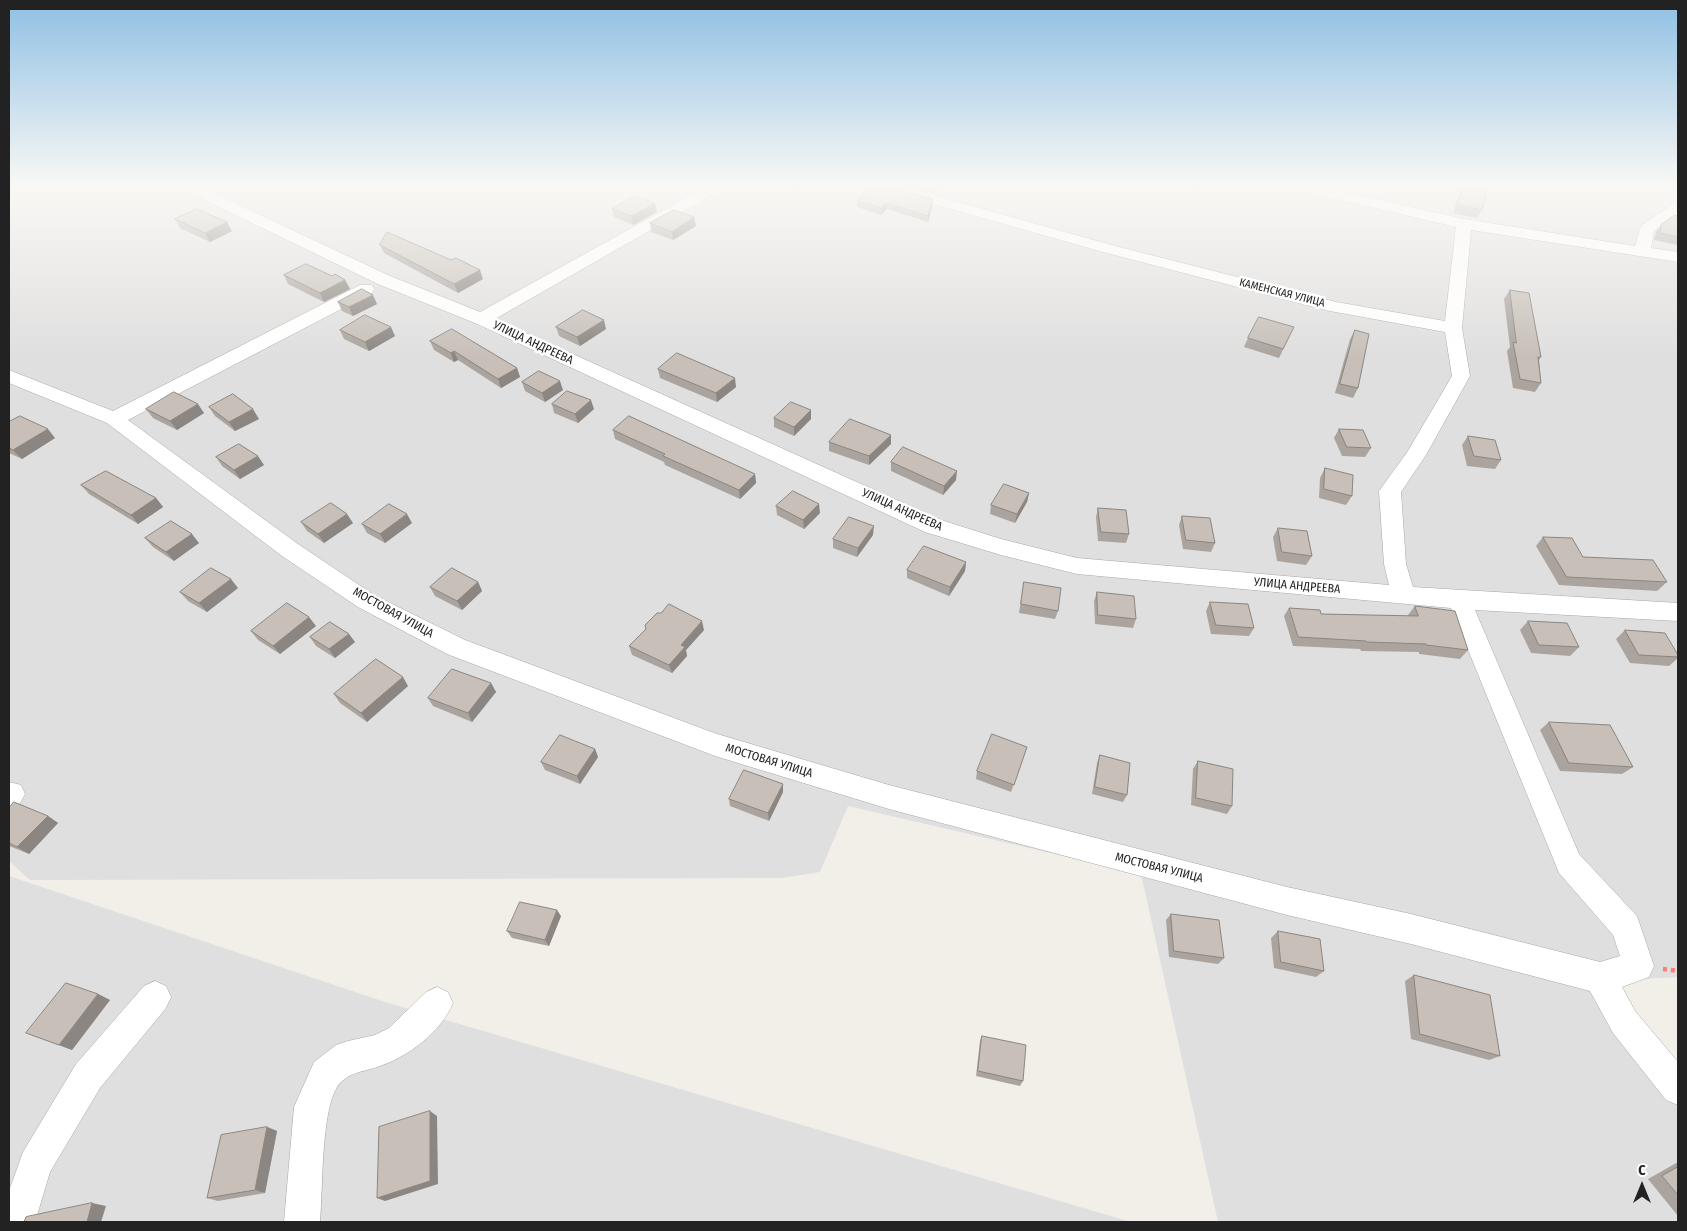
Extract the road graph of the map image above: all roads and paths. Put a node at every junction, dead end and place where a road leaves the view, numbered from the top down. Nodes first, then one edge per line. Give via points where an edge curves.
1 (305, 242) edge
2 (617, 242) edge
3 (1086, 242) edge
4 (1462, 242) edge
5 (1586, 242) edge
6 (1644, 242) edge
7 (1642, 251) junction
8 (1678, 257) edge
9 (384, 280) junction
10 (481, 319) junction
11 (1454, 328) junction
12 (9, 376) edge
13 (114, 419) junction
14 (1403, 594) junction
15 (1459, 600) junction
16 (1678, 612) edge
17 (1600, 978) junction
18 (155, 997) dead end
19 (437, 1003) dead end
20 (1678, 1088) edge
21 (17, 1222) edge
22 (302, 1222) edge

1 - 9 street, УЛИЦА АНДРЕЕВА
2 - 10 street
3 - 11 street, КАМЕНСКАЯ УЛИЦА via 1336,307
4 - 11 street
5 - 7 street
6 - 7 street
7 - 8 street
9 - 10 street, УЛИЦА АНДРЕЕВА
9 - 13 street
10 - 14 street, УЛИЦА АНДРЕЕВА via 934,526 1001,547 1077,566
11 - 14 street via 1461,376 1416,455 1390,491 1395,564
12 - 13 street, МОСТОВАЯ УЛИЦА
13 - 17 street, МОСТОВАЯ УЛИЦА via 290,550 366,601 456,647 715,745 889,797 1287,901
14 - 15 street, УЛИЦА АНДРЕЕВА
15 - 16 street, УЛИЦА АНДРЕЕВА
15 - 17 street via 1569,863 1626,927 1638,966
17 - 20 street via 1624,1022
18 - 21 street via 88,1076 35,1164
19 - 22 street via 401,1040 377,1051 348,1057 326,1074 311,1107

